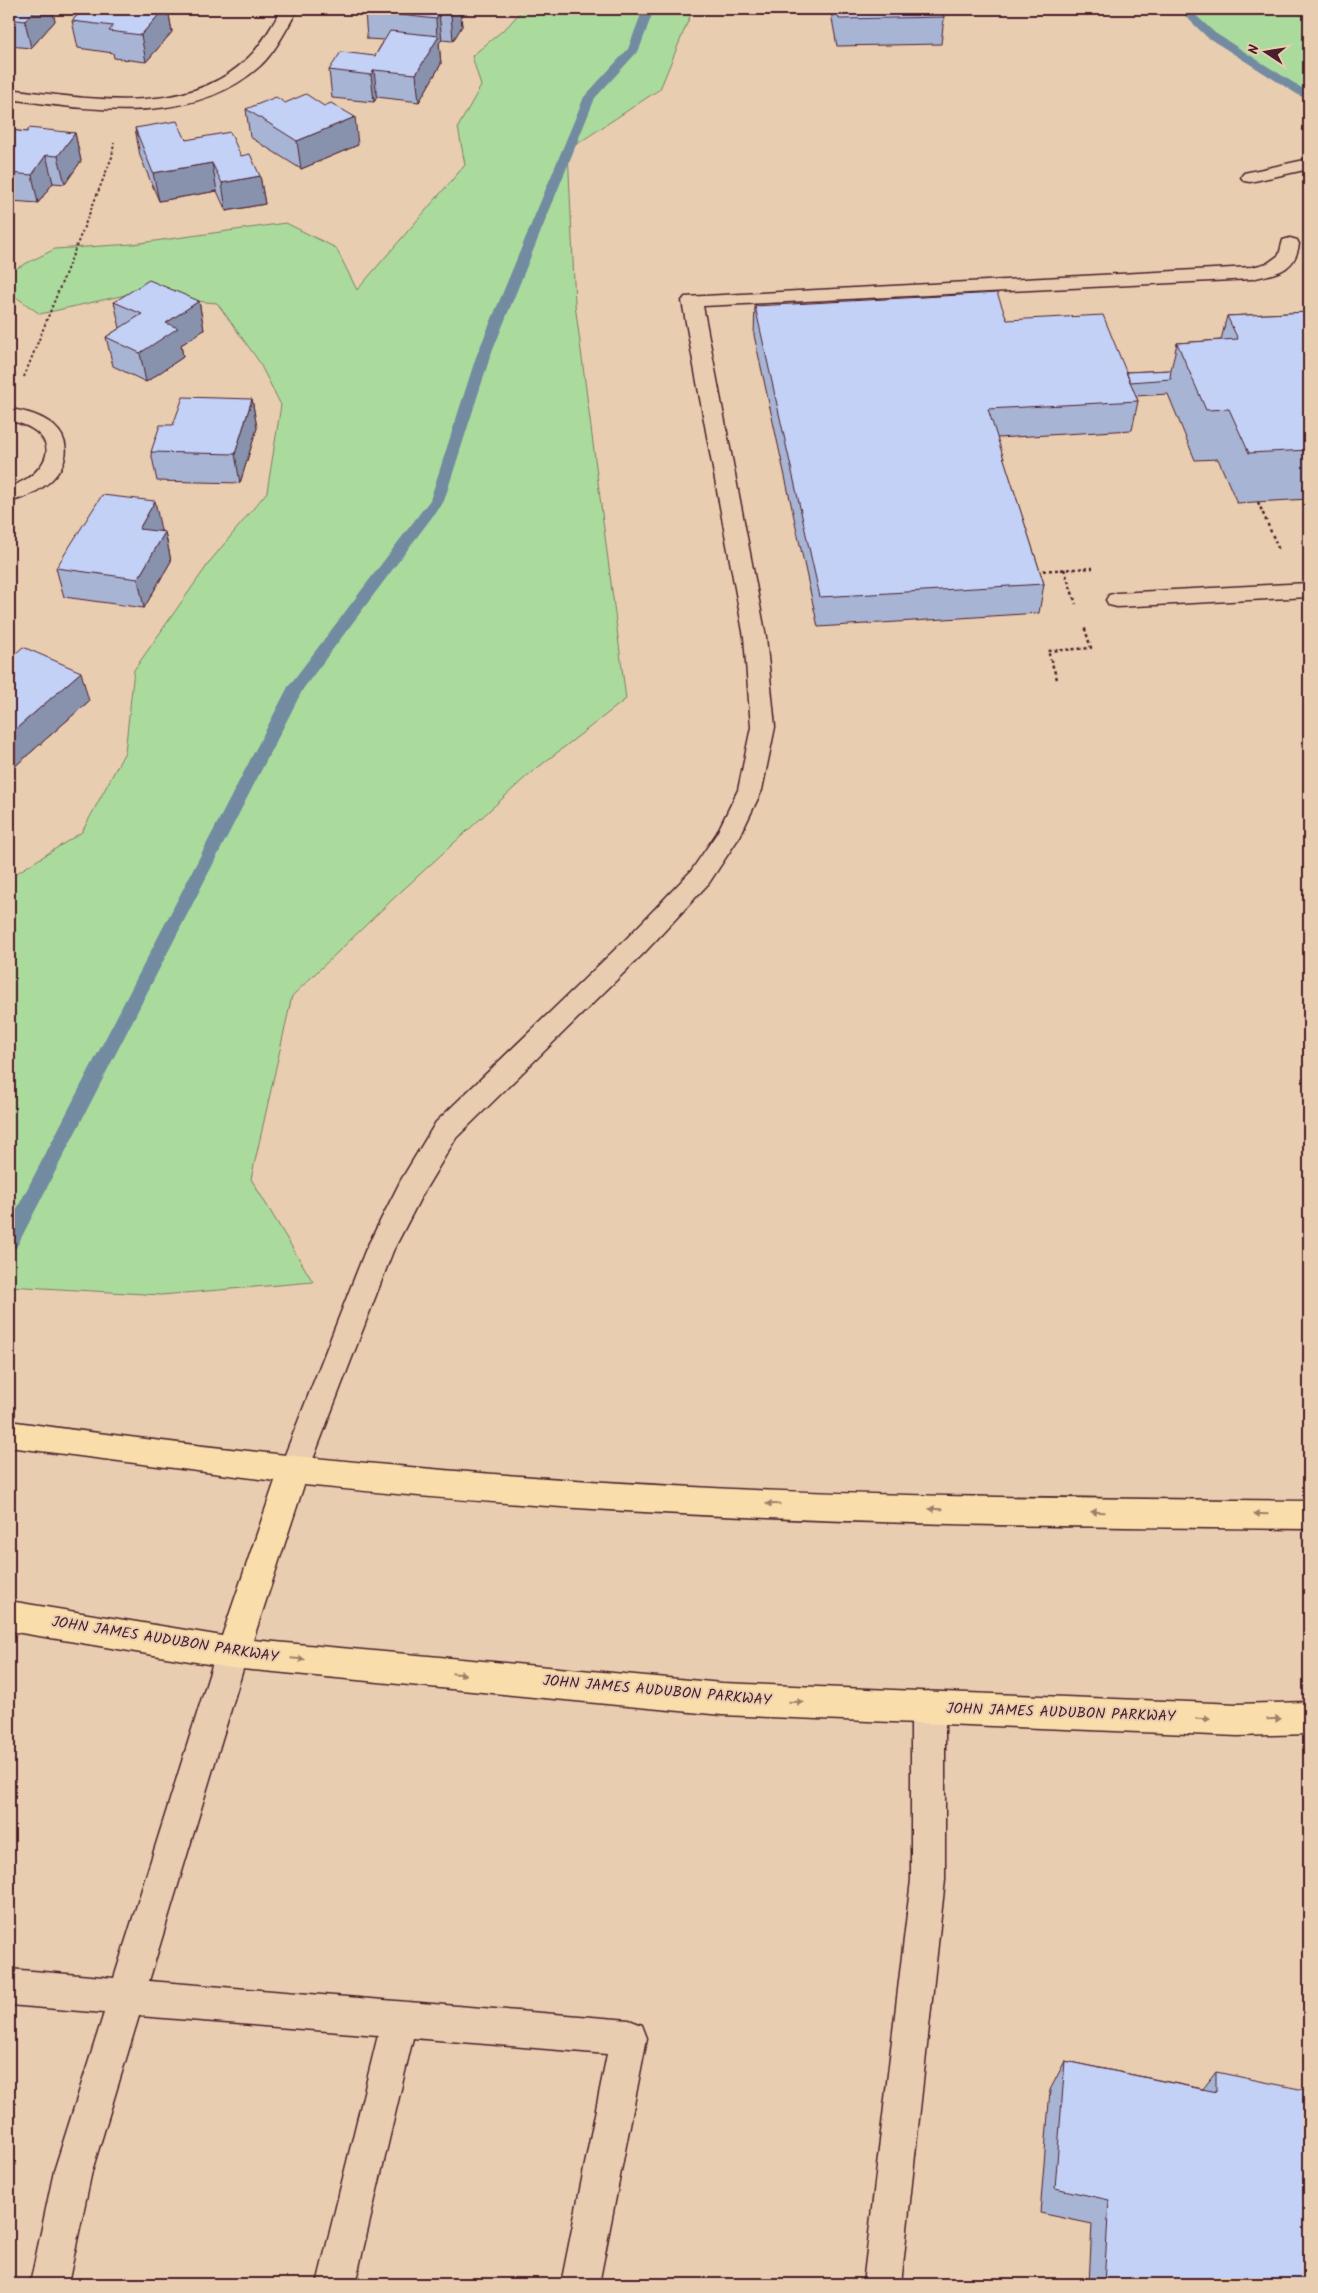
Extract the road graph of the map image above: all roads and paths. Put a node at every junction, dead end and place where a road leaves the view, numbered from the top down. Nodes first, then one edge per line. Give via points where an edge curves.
1 (290, 9) edge
2 (9, 94) edge
3 (119, 105) junction
4 (1309, 164) edge
5 (1250, 177) dead end
6 (1290, 244) dead end
7 (9, 415) edge
8 (9, 496) edge
9 (1258, 502) edge
10 (1282, 557) dead end
11 (1064, 569) dead end
12 (1309, 590) edge
13 (1117, 600) dead end
14 (1076, 604) dead end
15 (1082, 622) dead end
16 (1057, 679) dead end
17 (9, 1434) edge
18 (294, 1470) junction
19 (1309, 1515) edge
20 (9, 1616) edge
21 (232, 1653) junction
22 (928, 1707) junction
23 (1309, 1718) edge
24 (9, 1987) edge
25 (125, 1996) junction
26 (400, 2019) junction
27 (48, 2284) edge
28 (336, 2284) edge
29 (580, 2284) edge
30 (882, 2284) edge

1 - 3 street via 254,61 236,76 205,92 182,99
2 - 3 street
3 - 7 path via 112,157
4 - 5 street
6 - 18 street via 1288,257 1275,267 1252,273 692,301 755,637 763,727 750,790 728,836 700,877 636,945 446,1130 411,1188 379,1251
7 - 8 street via 34,420 49,430 57,443 56,458 48,472 31,486
9 - 10 path
11 - 14 path
12 - 13 street
15 - 16 path via 1092,648 1048,651
17 - 18 main road
19 -> 18 main road via 694,1501
18 - 21 main road
20 - 21 main road, JOHN JAMES AUDUBON PARKWAY
21 -> 22 main road, JOHN JAMES AUDUBON PARKWAY via 722,1699
21 - 25 street
22 -> 23 main road, JOHN JAMES AUDUBON PARKWAY via 1238,1720
22 - 30 street via 928,1880
24 - 25 street
25 - 26 street
25 - 27 street via 74,2171
26 - 28 street
26 - 29 street via 629,2038

